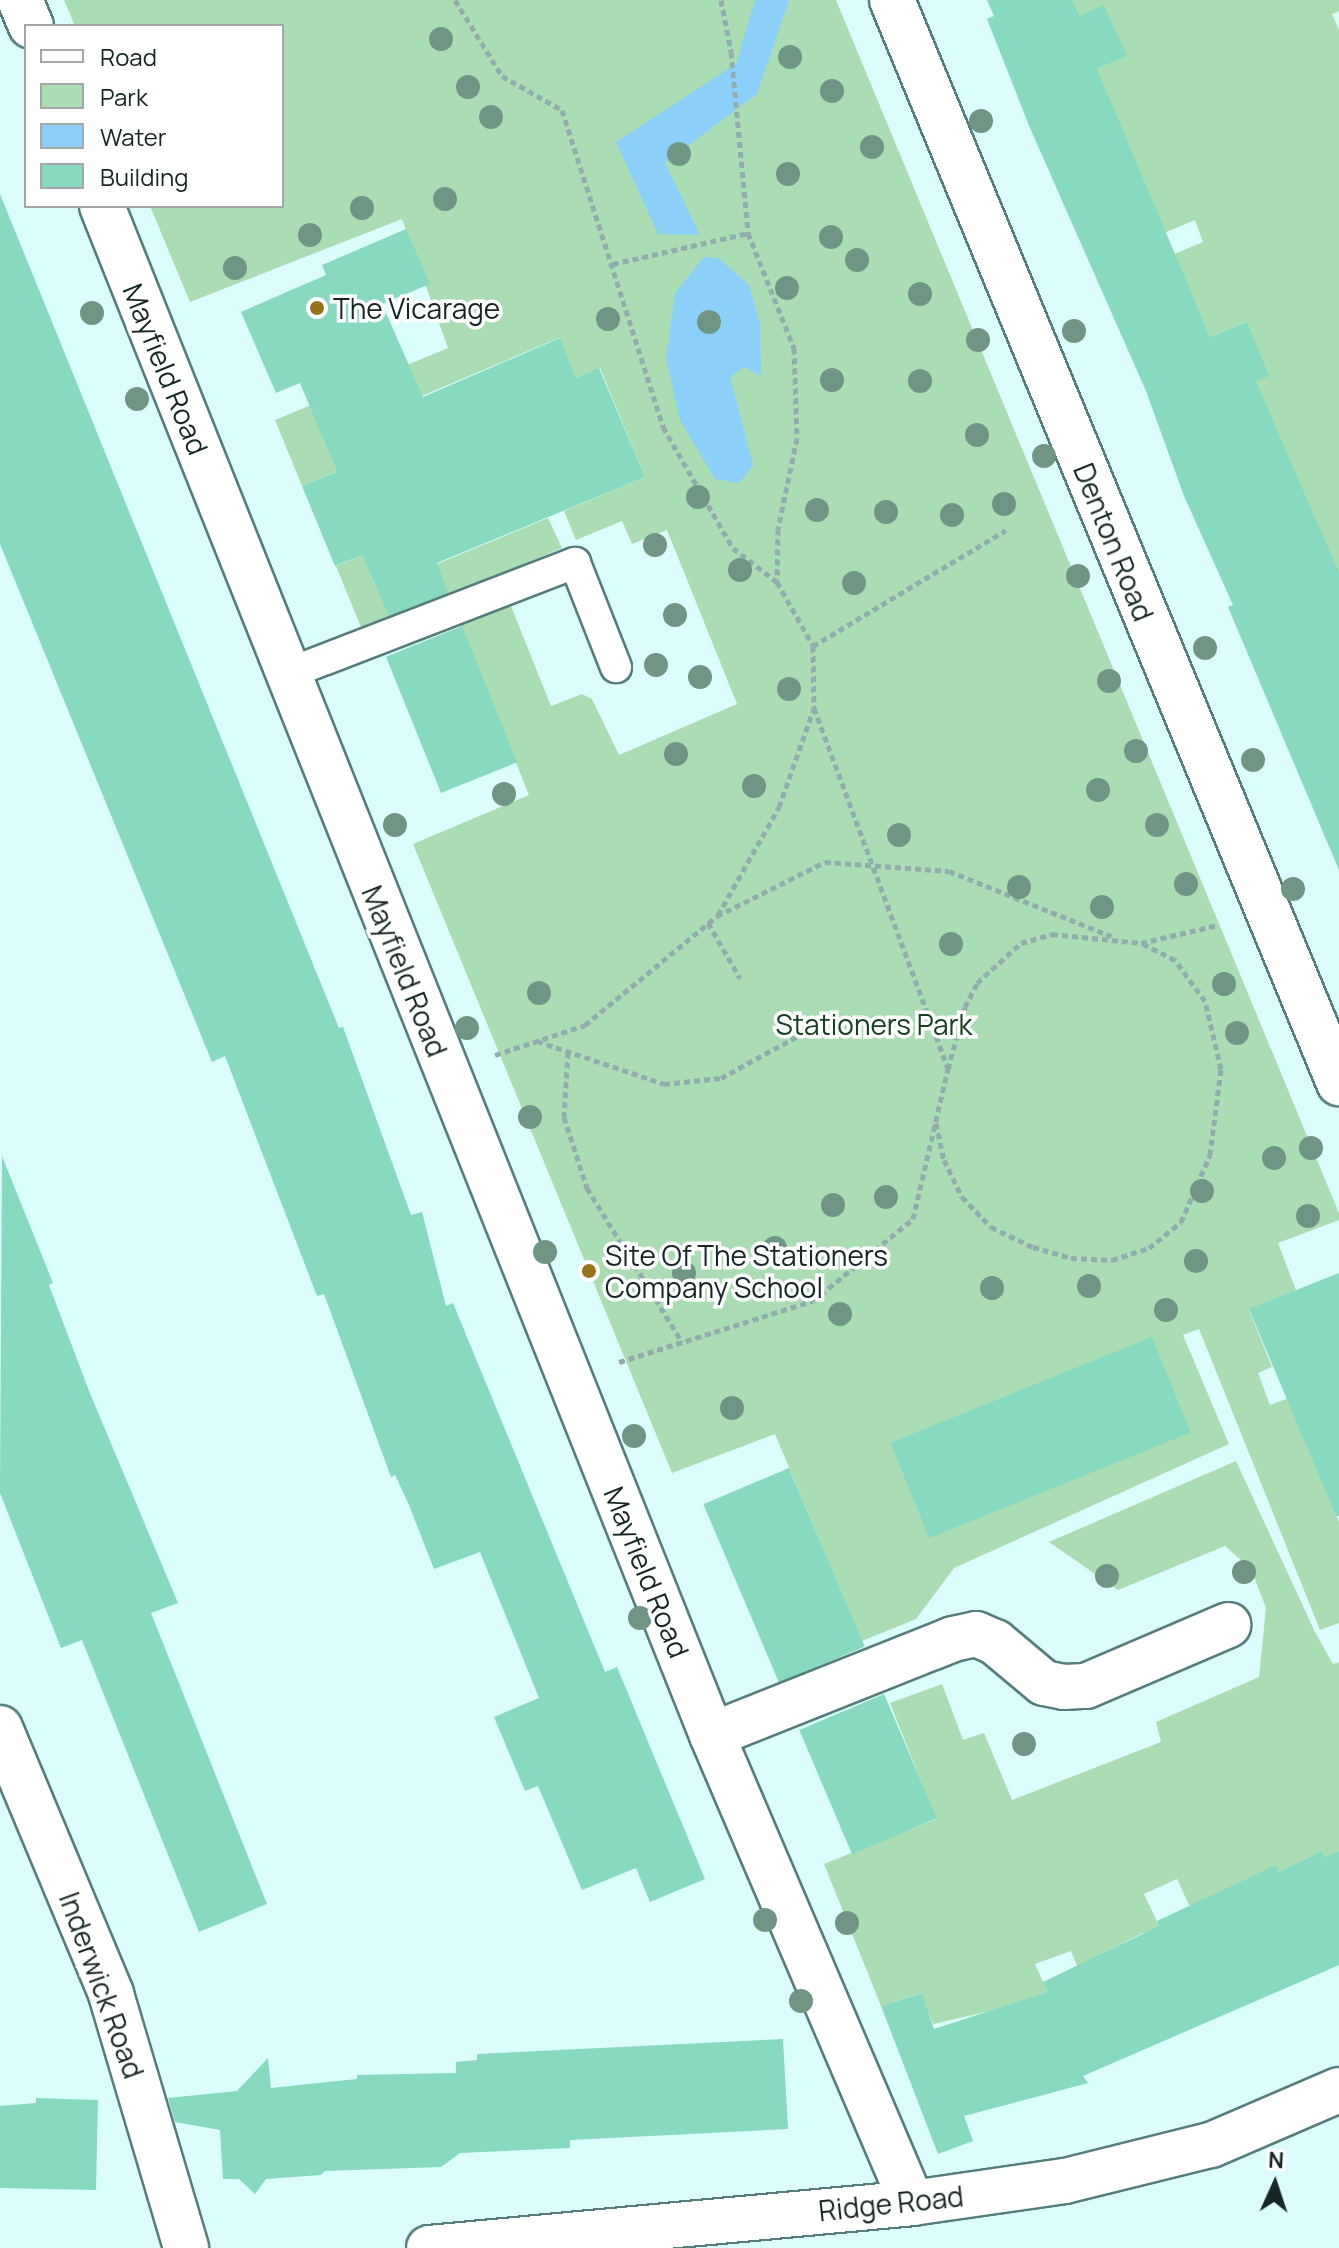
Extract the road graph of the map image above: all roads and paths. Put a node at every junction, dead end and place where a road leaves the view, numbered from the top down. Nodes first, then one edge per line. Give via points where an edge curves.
1 (20, 0) edge
2 (455, 0) edge
3 (721, 0) edge
4 (892, 0) edge
5 (30, 24) edge
6 (103, 208) edge
7 (748, 233) junction
8 (613, 264) junction
9 (1006, 530) dead end
10 (777, 582) junction
11 (813, 646) junction
12 (616, 667) dead end
13 (287, 674) junction
14 (814, 708) junction
15 (878, 870) junction
16 (1264, 908) junction
17 (717, 916) junction
18 (708, 923) junction
19 (1118, 939) junction
20 (1141, 943) junction
21 (740, 978) dead end
22 (814, 1027) dead end
23 (536, 1040) junction
24 (568, 1052) junction
25 (948, 1069) junction
26 (445, 1072) junction
27 (1339, 1083) edge
28 (936, 1123) junction
29 (682, 1342) junction
30 (568, 1378) junction
31 (1228, 1625) dead end
32 (0, 1728) edge
33 (712, 1735) junction
34 (1339, 2090) edge
35 (912, 2203) junction
36 (186, 2248) edge
37 (429, 2248) edge

1 - 5 street
2 - 8 path via 502,76 562,110
3 - 7 path
4 - 16 street, Denton Road
6 - 13 street, Mayfield Road
7 - 8 path
7 - 10 path via 794,348 797,438 778,529
8 - 10 path via 663,427 733,548
9 - 11 path
10 - 11 path
11 - 14 path
12 - 13 lane via 575,563
13 - 26 street, Mayfield Road
14 - 15 path
14 - 17 path via 779,807
15 - 17 path via 825,862
15 - 19 path via 949,871
15 - 25 path
16 - 20 path via 1220,925
16 - 27 street, Denton Road
17 - 18 path
18 - 21 path
18 - 23 path via 585,1025
19 - 20 path
19 - 25 path via 1052,934 1021,943 996,961 965,1007
20 - 28 path via 1175,960 1205,1001 1221,1069 1210,1155 1181,1222 1149,1248 1112,1260 1071,1258 1033,1247 991,1227 962,1197 944,1160
22 - 24 path via 721,1078 664,1084
23 - 24 path
23 - 26 path
24 - 29 path via 564,1117 587,1188
25 - 28 path
26 - 30 street, Mayfield Road
28 - 29 path via 913,1219 813,1301
29 - 30 path
30 - 33 street, Mayfield Road
31 - 33 street via 1086,1686 1064,1687 1044,1683 995,1642 976,1634
32 - 36 street, Inderwick Road via 111,1994
33 - 35 street, Mayfield Road
34 - 35 street, Ridge Road via 1211,2145 1065,2181
35 - 37 street, Ridge Road

